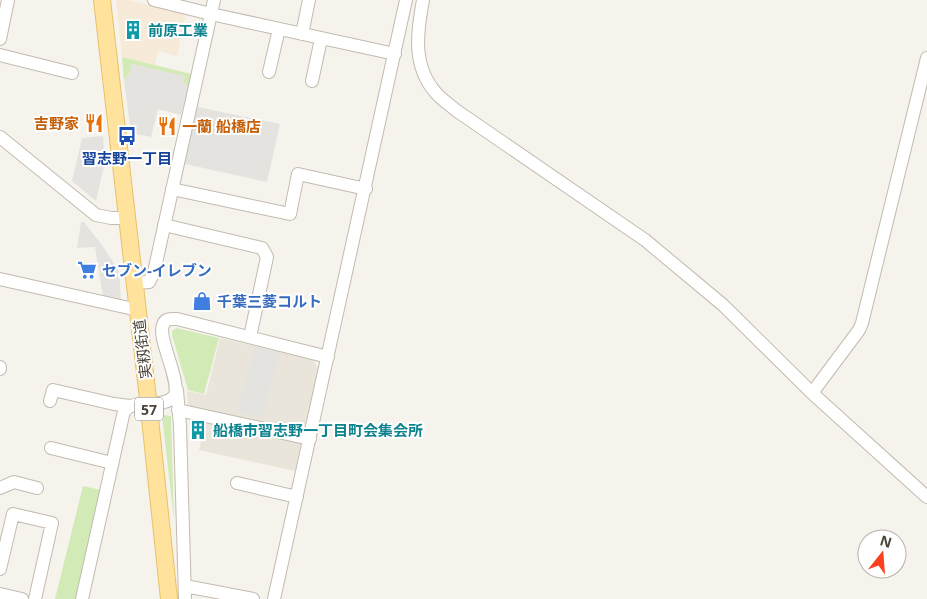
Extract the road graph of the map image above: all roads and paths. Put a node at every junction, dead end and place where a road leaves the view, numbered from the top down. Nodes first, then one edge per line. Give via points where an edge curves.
1 (8, 0) edge
2 (102, 0) edge
3 (154, 0) edge
4 (214, 0) edge
5 (308, 0) edge
6 (406, 0) edge
7 (423, 0) edge
8 (211, 14) junction
9 (279, 29) junction
10 (302, 34) junction
11 (321, 38) junction
12 (0, 40) edge
13 (395, 54) junction
14 (0, 55) edge
15 (927, 58) edge
16 (269, 72) dead end
17 (72, 73) dead end
18 (312, 81) dead end
19 (0, 137) edge
20 (366, 188) junction
21 (172, 189) junction
22 (127, 218) junction
23 (164, 224) junction
24 (0, 279) edge
25 (135, 283) junction
26 (138, 310) junction
27 (250, 337) junction
28 (328, 357) junction
29 (177, 390) junction
30 (812, 393) junction
31 (50, 402) dead end
32 (149, 405) junction
33 (130, 406) junction
34 (178, 410) junction
35 (310, 438) junction
36 (51, 448) dead end
37 (112, 463) junction
38 (237, 484) dead end
39 (0, 488) edge
40 (37, 488) dead end
41 (297, 497) junction
42 (927, 497) edge
43 (0, 569) edge
44 (184, 586) junction
45 (0, 594) edge
46 (22, 599) edge
47 (35, 599) edge
48 (82, 599) edge
49 (169, 599) edge
50 (186, 599) edge
51 (253, 599) edge
52 (274, 599) edge

1 - 12 street
2 - 22 main road, 実籾街道 / 57
3 - 8 street
4 - 8 street
5 - 10 street
6 - 13 street
7 - 30 street via 417,46 420,63 435,92 645,240 723,305
8 - 9 street
8 - 21 street
9 - 10 street
9 - 16 street
10 - 11 street
11 - 13 street
11 - 18 street
13 - 20 street
14 - 17 street
15 - 30 street via 862,322
19 - 22 street via 96,215
20 - 21 street via 298,174 290,214
20 - 28 street
21 - 23 street
22 - 25 main road, 実籾街道 / 57
23 - 25 street via 151,279
23 - 27 street via 262,248 268,257
24 - 26 street
25 - 26 main road, 実籾街道 / 57
26 - 32 main road, 実籾街道 / 57
27 - 28 street
27 - 29 street via 169,319 162,325 162,333
28 - 35 street
29 - 32 street via 172,399
29 - 34 street
30 - 42 street
31 - 33 street via 53,390
32 - 33 street
32 - 49 main road, 実籾街道 / 57
33 - 37 street via 124,411
34 - 35 street
34 - 44 street
35 - 41 street
36 - 37 street
37 - 48 street
38 - 41 street
39 - 40 street via 14,482
41 - 52 street
43 - 47 street via 13,514 52,523
44 - 50 street
44 - 51 street
45 - 46 street

